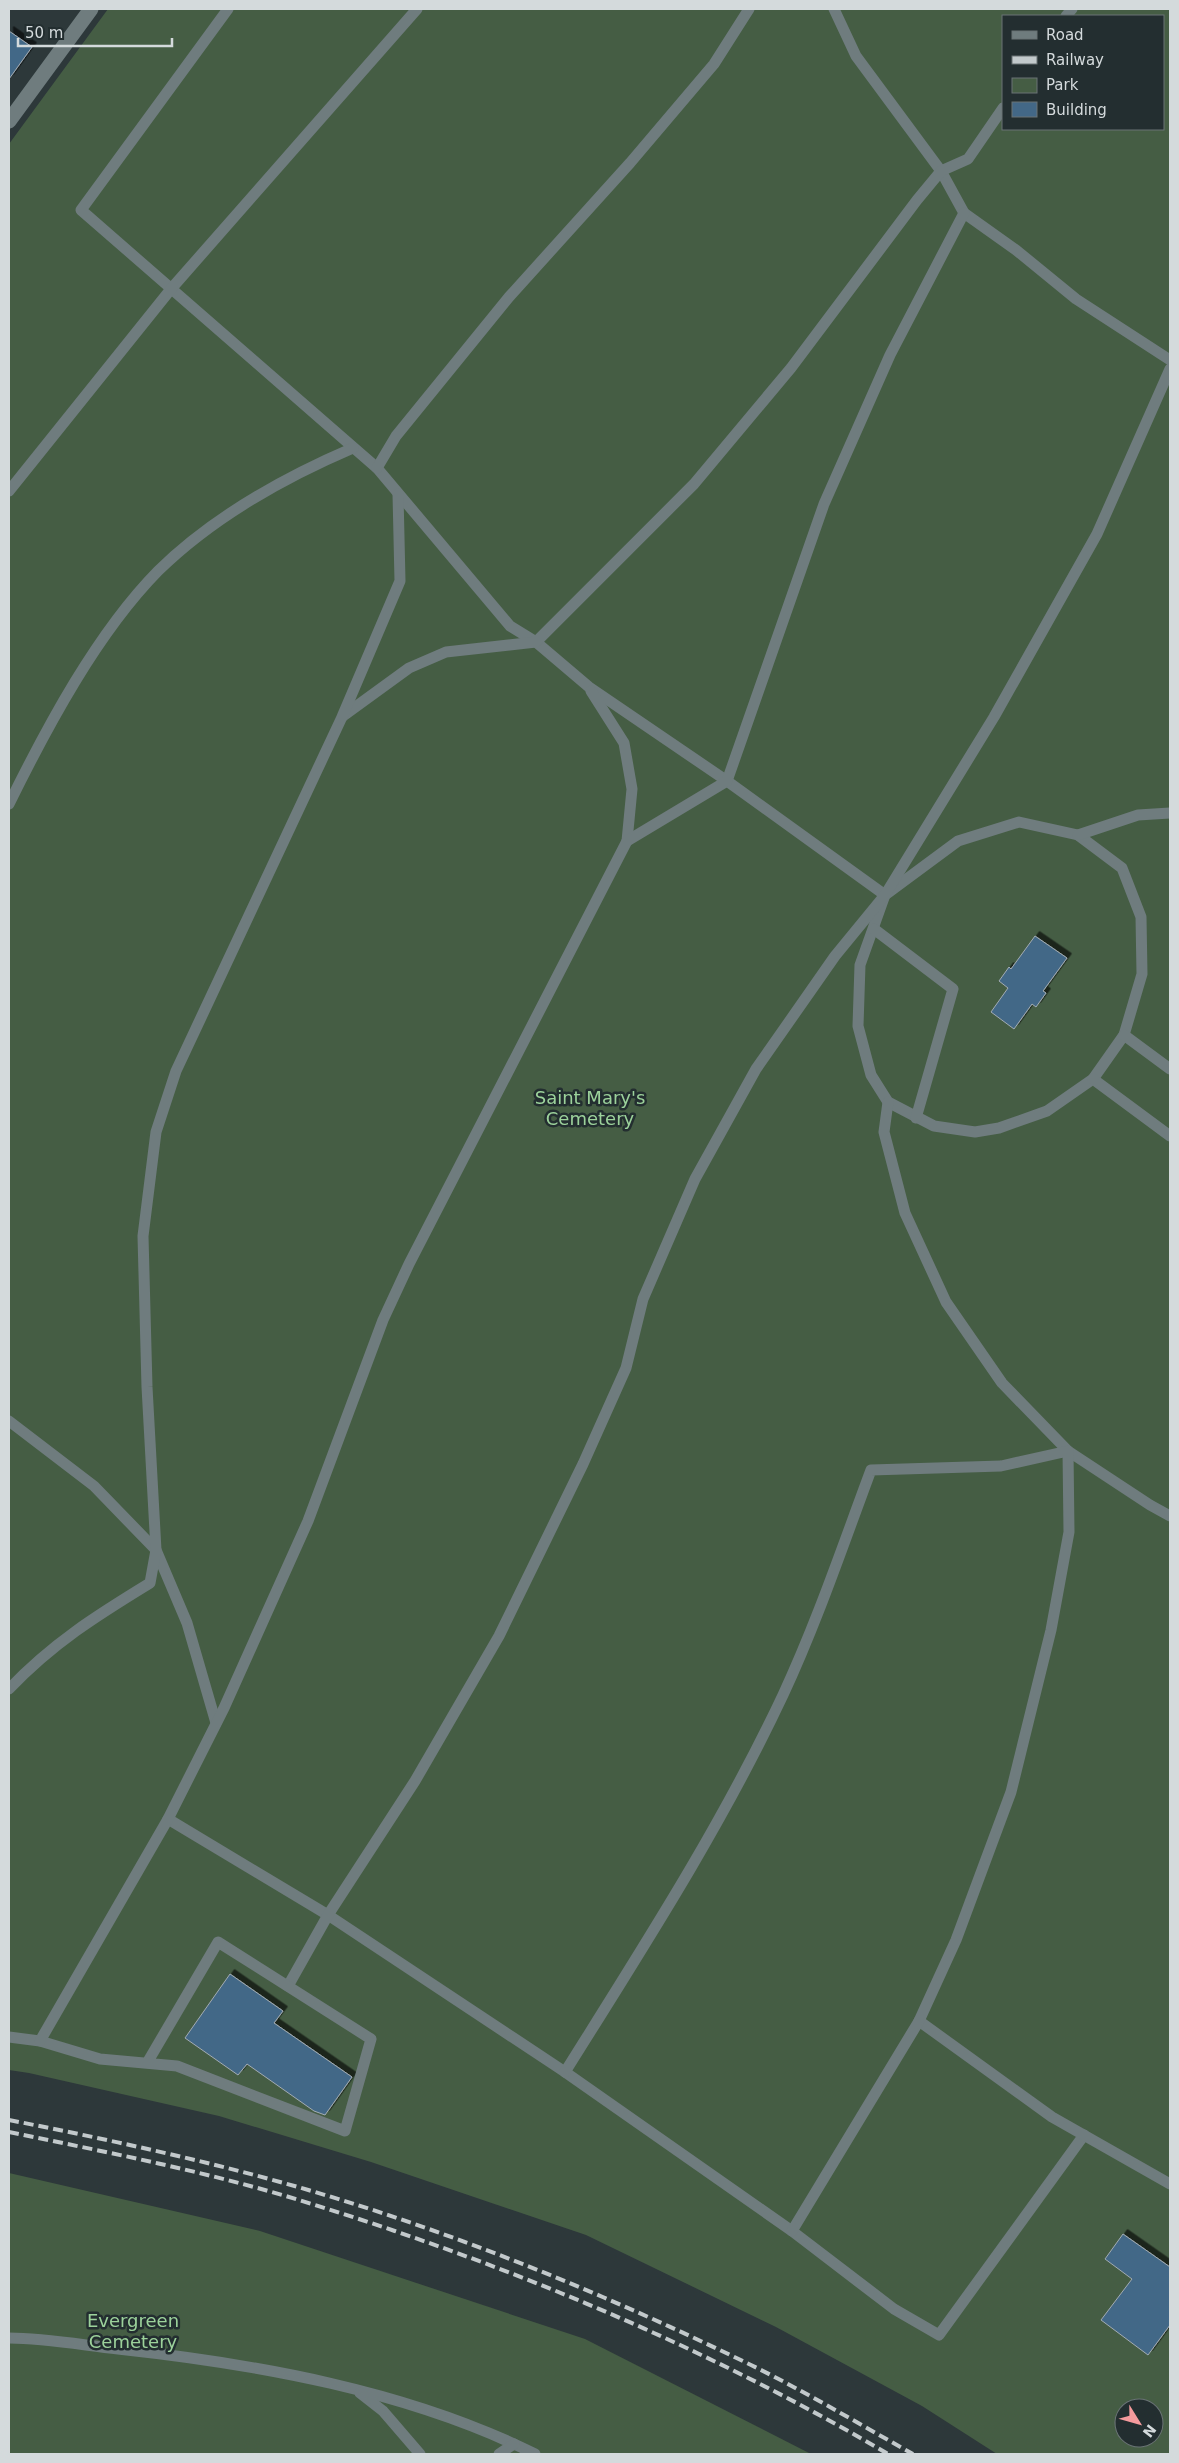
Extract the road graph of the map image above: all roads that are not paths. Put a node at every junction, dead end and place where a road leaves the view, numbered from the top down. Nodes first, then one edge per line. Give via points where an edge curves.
1 (91, 9) edge
2 (228, 9) edge
3 (417, 9) edge
4 (749, 9) edge
5 (834, 9) edge
6 (1002, 109) edge
7 (9, 122) edge
8 (941, 171) junction
9 (964, 213) junction
10 (171, 289) junction
11 (1170, 360) edge
12 (1170, 369) edge
13 (353, 448) junction
14 (377, 468) junction
15 (9, 491) edge
16 (398, 494) junction
17 (536, 642) junction
18 (588, 687) junction
19 (342, 717) junction
20 (727, 782) junction
21 (9, 804) edge
22 (1170, 813) edge
23 (1078, 835) junction
24 (627, 841) junction
25 (885, 895) junction
26 (874, 929) junction
27 (1124, 1035) junction
28 (1170, 1069) edge
29 (1093, 1079) junction
30 (888, 1102) junction
31 (916, 1118) junction
32 (1170, 1136) edge
33 (9, 1421) edge
34 (1068, 1451) junction
35 (1170, 1516) edge
36 (156, 1550) junction
37 (9, 1689) edge
38 (216, 1724) junction
39 (168, 1819) junction
40 (328, 1915) junction
41 (288, 1986) junction
42 (919, 2021) junction
43 (9, 2037) edge
44 (40, 2041) junction
45 (148, 2063) junction
46 (565, 2072) junction
47 (1084, 2135) junction
48 (1170, 2184) edge
49 (792, 2231) junction
50 (9, 2338) edge
51 (353, 2388) junction
52 (514, 2444) junction
53 (420, 2454) edge
54 (498, 2454) edge
55 (535, 2454) edge

1 - 7 street
2 - 10 lane via 81,210
3 - 10 lane
4 - 14 lane via 714,64 509,297 396,436
5 - 8 lane via 856,56
6 - 8 lane via 968,159
8 - 9 lane
8 - 17 lane via 791,368 694,484
9 - 11 lane via 1076,299
9 - 20 lane via 890,355 824,504
10 - 13 lane
10 - 15 lane
12 - 25 lane via 1096,534 994,717
13 - 14 lane
13 - 21 lane via 259,494 199,536 158,572 83,670
14 - 16 lane
16 - 17 lane via 510,626
16 - 19 lane via 400,581
17 - 18 lane
17 - 19 lane via 446,652 409,668
18 - 20 lane
18 - 24 lane via 624,743 632,789
19 - 36 lane via 176,1071 156,1132 143,1236
20 - 24 lane
20 - 25 lane
22 - 23 lane via 1138,815
23 - 25 lane via 1019,822 958,841
23 - 27 lane via 1122,868 1141,917 1142,974
24 - 38 lane via 409,1264 384,1320 308,1521
25 - 26 lane
25 - 40 lane via 835,956 756,1068 695,1179 643,1298 626,1368 499,1636 415,1780
26 - 30 lane via 860,965 858,1026 871,1075
26 - 31 lane via 953,989
27 - 28 lane
27 - 29 lane
29 - 31 lane via 1047,1111 999,1128 975,1132 934,1126
29 - 32 lane
30 - 31 lane
30 - 34 lane via 884,1132 905,1213 946,1302 1002,1383
33 - 36 lane via 94,1486
34 - 35 lane
34 - 42 lane via 1069,1532 1051,1630 1011,1792 956,1940
34 - 46 lane via 1001,1466 871,1470 783,1695 695,1864
36 - 37 lane via 150,1583 76,1628 30,1666
36 - 38 lane via 187,1623
38 - 39 lane
39 - 40 lane
39 - 44 lane
40 - 41 lane
40 - 46 lane
41 - 45 lane via 218,1942
41 - 45 lane via 371,2039 345,2131 177,2066
42 - 47 lane via 1052,2116
42 - 49 lane
43 - 44 lane
44 - 45 lane via 100,2059
46 - 49 lane
47 - 48 lane
47 - 49 lane via 939,2335 894,2309
50 - 51 lane via 188,2356
51 - 52 lane via 439,2414
51 - 53 lane via 383,2411
52 - 54 lane
52 - 55 lane

